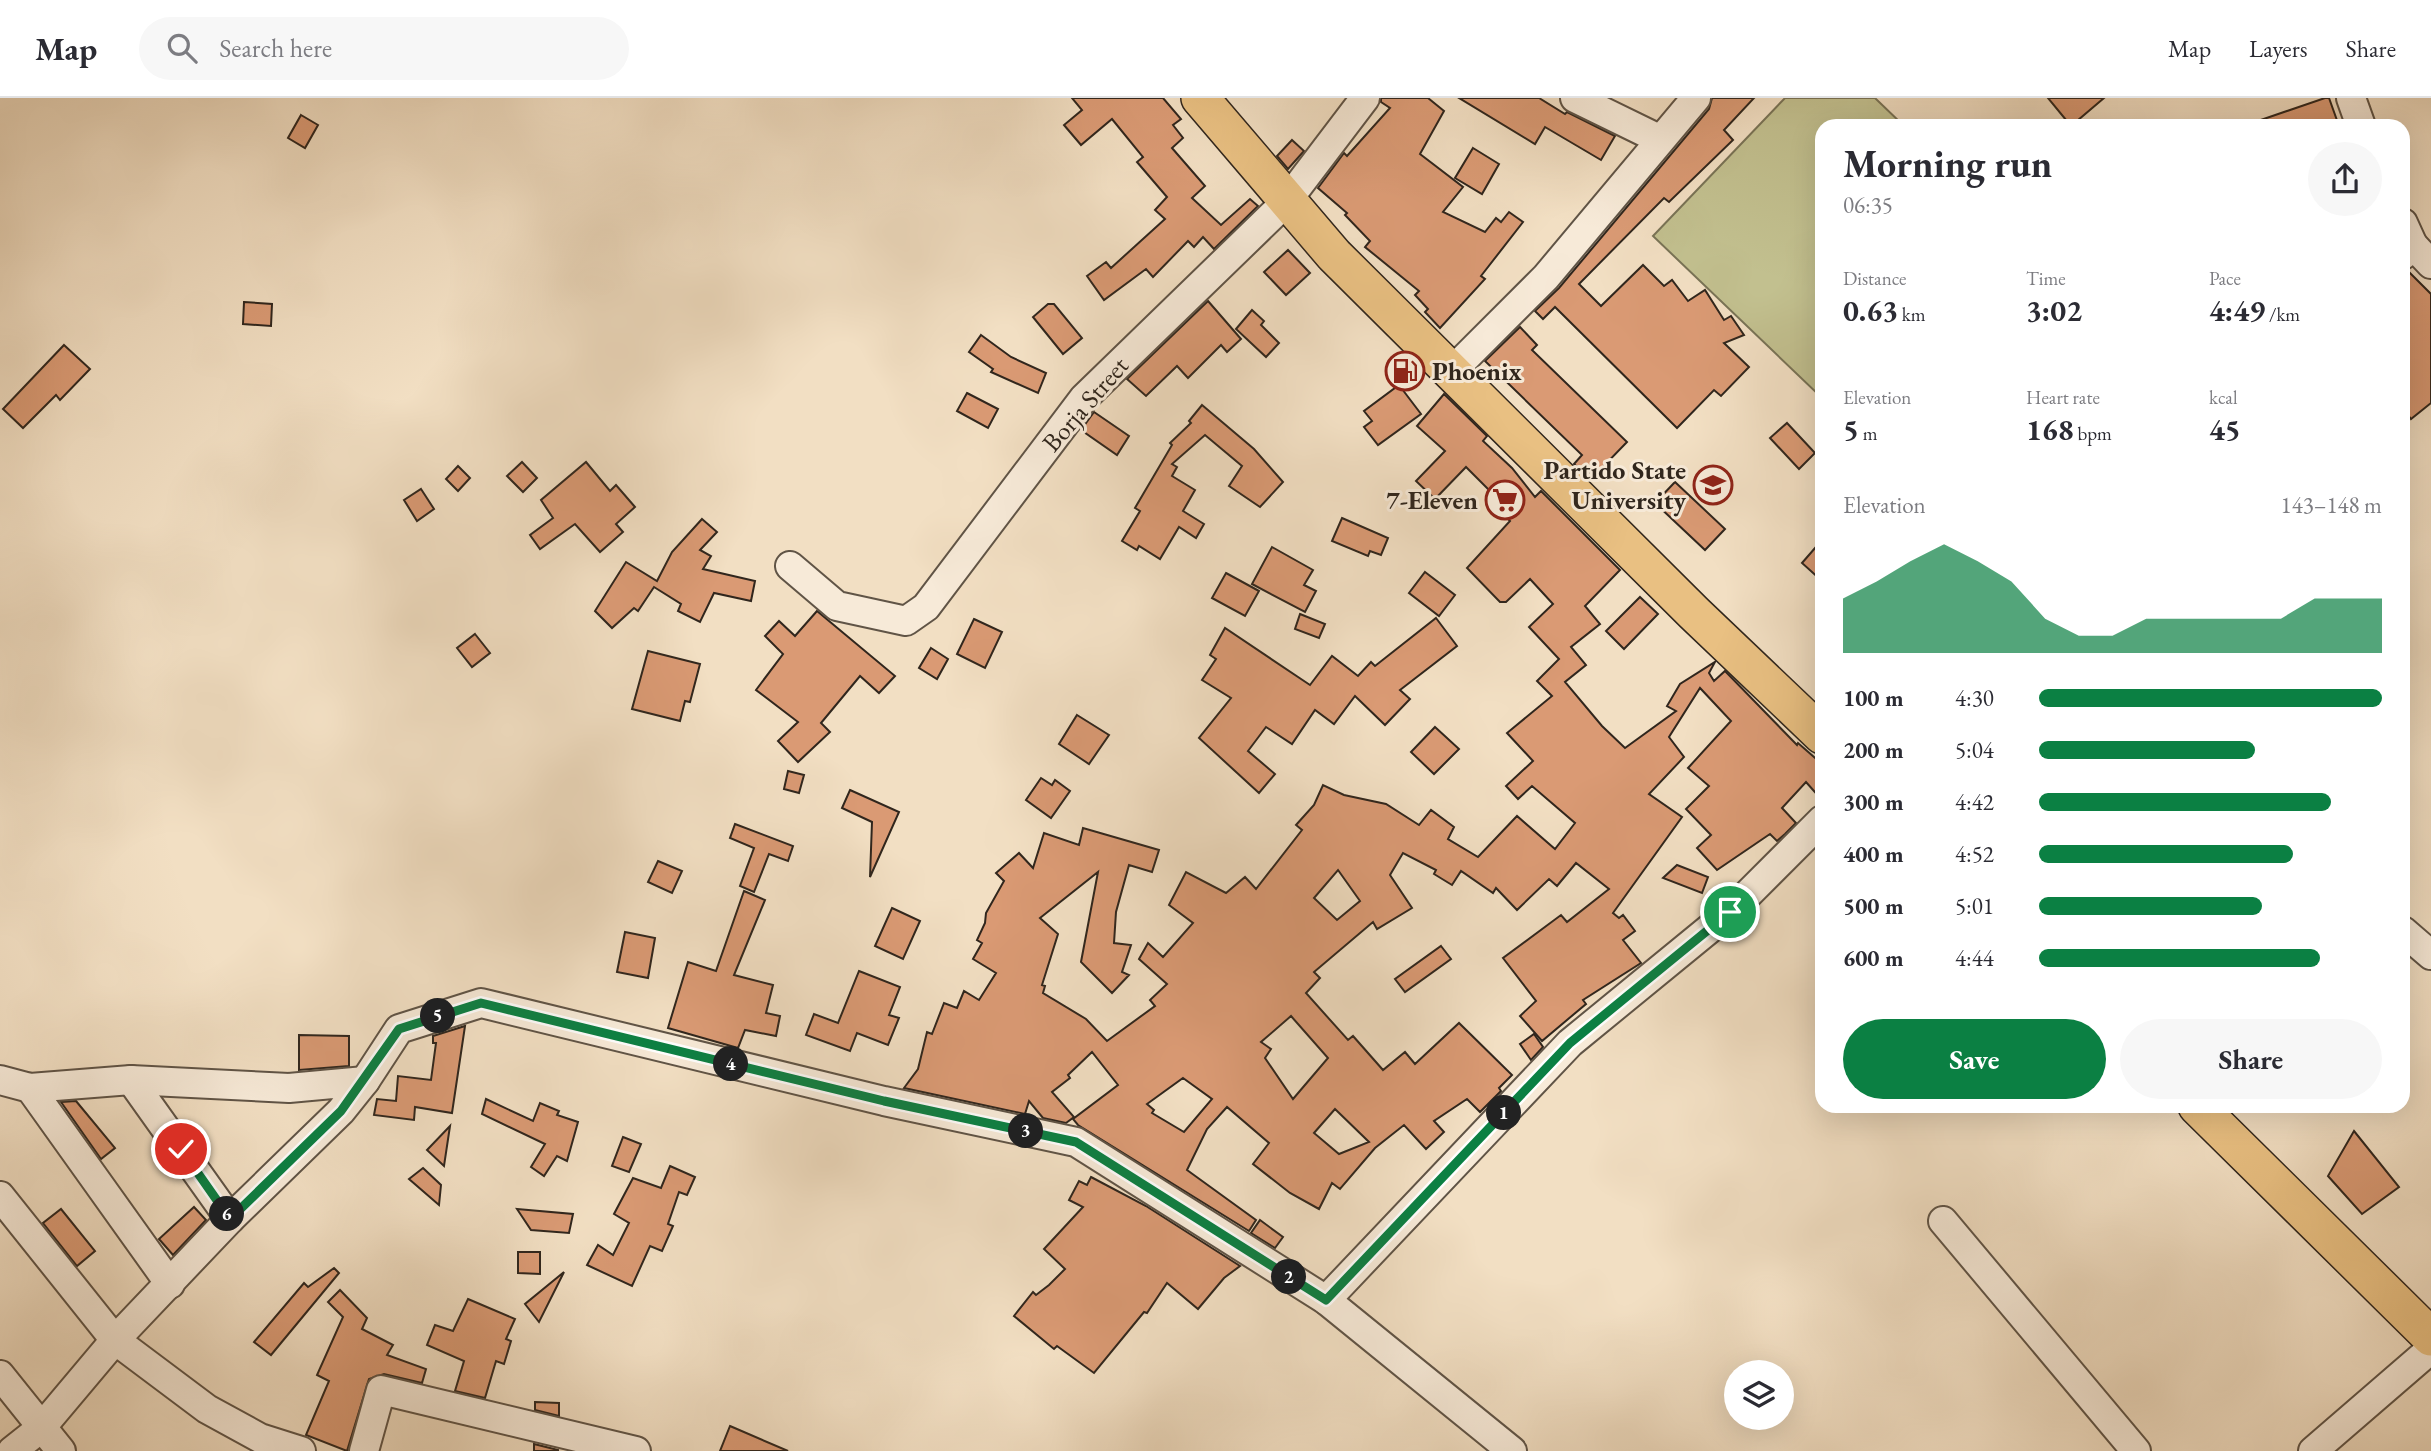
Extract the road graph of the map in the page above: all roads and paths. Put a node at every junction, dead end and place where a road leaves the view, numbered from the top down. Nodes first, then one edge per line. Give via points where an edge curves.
1 (1200, 98) edge
2 (1365, 98) edge
3 (1575, 98) edge
4 (1696, 98) edge
5 (2351, 98) edge
6 (2358, 119) edge
7 (1659, 139) junction
8 (1286, 202) junction
9 (1451, 372) junction
10 (789, 566) dead end
11 (1815, 728) edge
12 (1815, 827) edge
13 (2410, 937) edge
14 (2431, 955) edge
15 (0, 1080) edge
16 (131, 1080) junction
17 (365, 1082) junction
18 (30, 1088) junction
19 (2204, 1113) edge
20 (0, 1196) edge
21 (230, 1219) junction
22 (1943, 1221) dead end
23 (170, 1284) junction
24 (1326, 1300) junction
25 (2431, 1336) edge
26 (115, 1340) junction
27 (2431, 1349) edge
28 (0, 1375) edge
29 (41, 1428) junction
30 (12, 1451) edge
31 (61, 1451) edge
32 (301, 1451) edge
33 (364, 1451) edge
34 (636, 1451) edge
35 (1512, 1451) edge
36 (2136, 1451) edge
37 (2312, 1451) edge

1 - 8 main road
2 - 8 street, Borja Street
3 - 7 street
4 - 7 street
5 - 6 street
7 - 9 street via 1546,277
8 - 9 main road
8 - 10 street, Borja Street via 1084,398 926,607 906,621 837,606
9 - 11 main road
12 - 24 street via 1730,912 1570,1043
13 - 14 street
15 - 18 street
16 - 17 street via 289,1088
16 - 18 street
16 - 21 street
17 - 21 street
17 - 24 street via 399,1029 481,1003 884,1101 1076,1142
18 - 23 street
19 - 25 main road
20 - 26 street
21 - 23 street
22 - 36 street
23 - 26 street
24 - 35 street
26 - 29 street
26 - 32 street via 207,1409 260,1437
27 - 37 street
28 - 29 street
29 - 30 street
29 - 31 street
33 - 34 street via 381,1390

